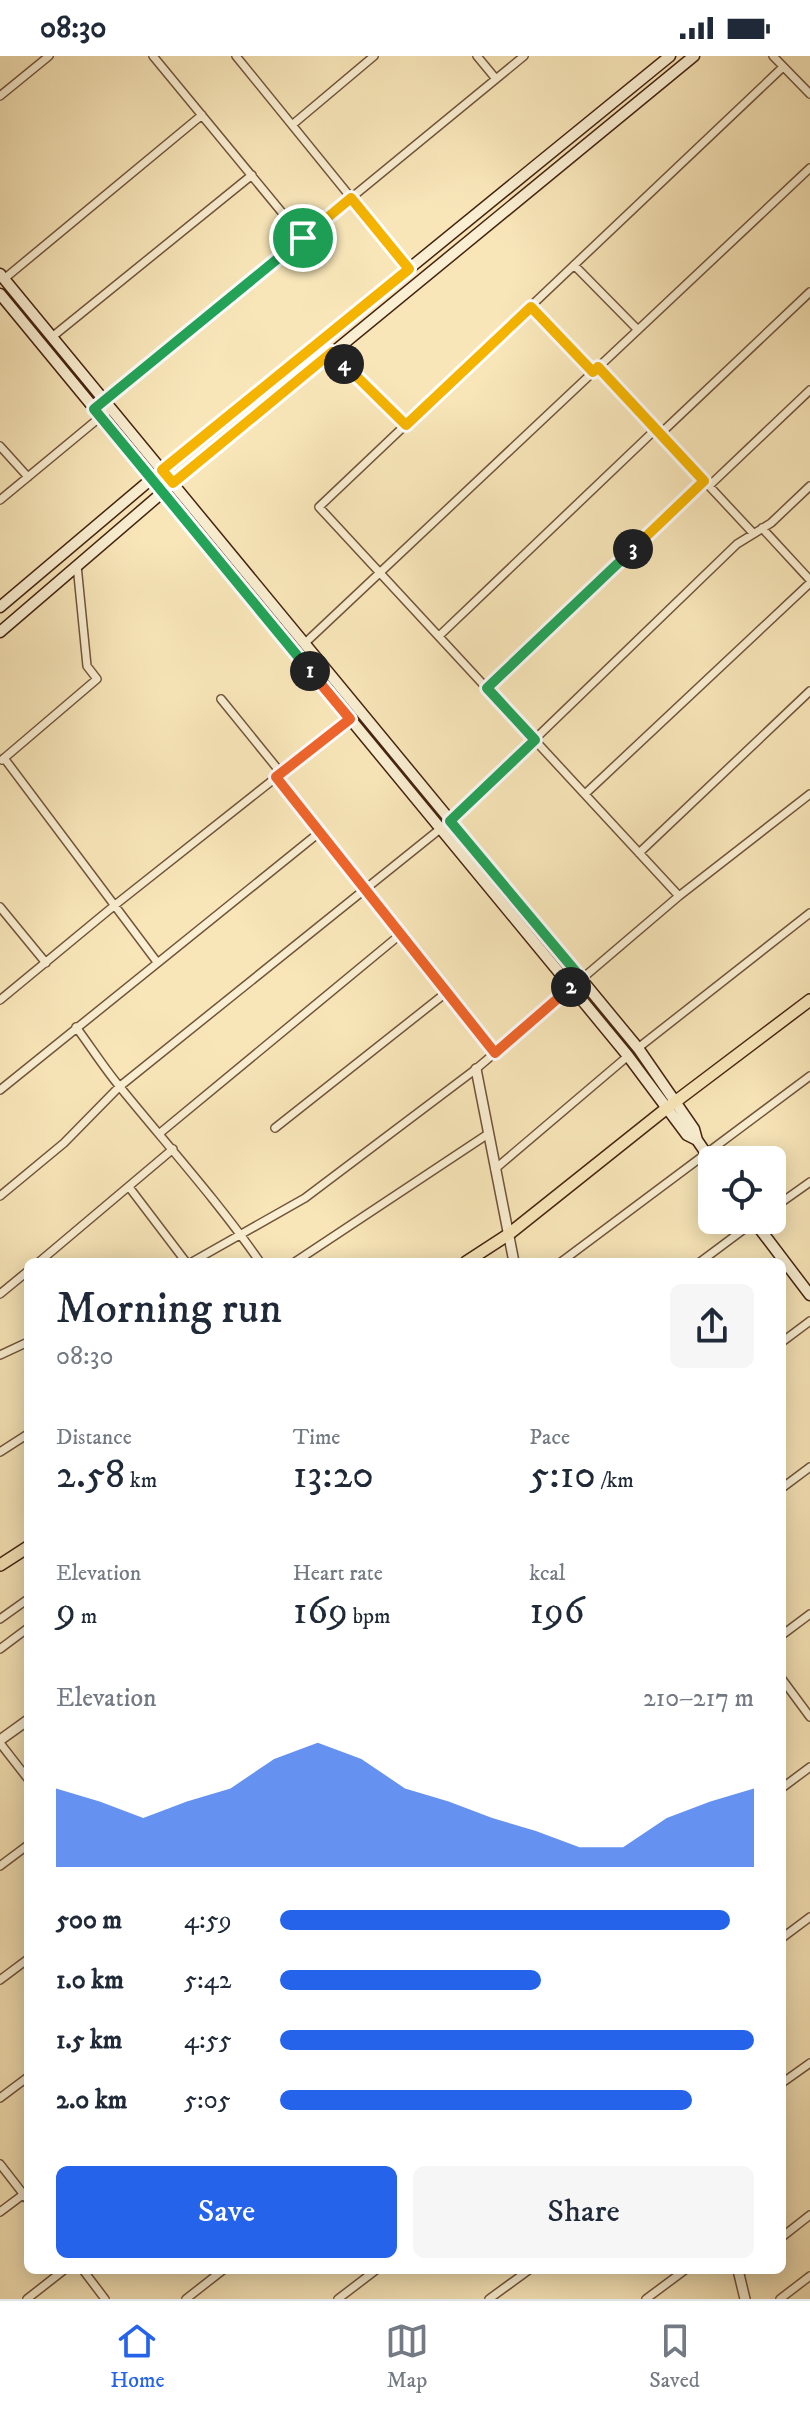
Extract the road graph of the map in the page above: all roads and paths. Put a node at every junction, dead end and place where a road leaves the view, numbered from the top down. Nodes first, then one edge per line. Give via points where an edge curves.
1 (49, 56) edge
2 (153, 56) edge
3 (236, 56) edge
4 (374, 56) edge
5 (477, 56) edge
6 (524, 56) edge
7 (670, 56) edge
8 (694, 56) edge
9 (773, 56) edge
10 (783, 67) junction
11 (496, 79) junction
12 (810, 94) edge
13 (0, 96) edge
14 (202, 115) junction
15 (292, 125) junction
16 (810, 168) edge
17 (252, 175) junction
18 (351, 198) junction
19 (303, 238) junction
20 (574, 265) junction
21 (409, 269) junction
22 (2, 276) edge
23 (810, 292) edge
24 (0, 294) edge
25 (531, 307) junction
26 (638, 330) junction
27 (52, 337) junction
28 (332, 352) junction
29 (596, 370) junction
30 (810, 390) edge
31 (107, 405) junction
32 (97, 413) junction
33 (406, 425) junction
34 (658, 432) junction
35 (0, 446) edge
36 (162, 470) junction
37 (28, 477) junction
38 (152, 479) junction
39 (173, 483) junction
40 (706, 483) junction
41 (810, 486) edge
42 (163, 492) junction
43 (0, 500) edge
44 (762, 528) junction
45 (753, 533) junction
46 (77, 565) junction
47 (380, 573) junction
48 (810, 581) edge
49 (0, 607) edge
50 (0, 632) edge
51 (439, 636) junction
52 (304, 644) junction
53 (487, 688) junction
54 (810, 691) edge
55 (221, 699) dead end
56 (350, 719) junction
57 (535, 740) junction
58 (2, 760) edge
59 (279, 775) junction
60 (585, 794) junction
61 (810, 794) edge
62 (450, 821) junction
63 (440, 830) junction
64 (320, 832) junction
65 (639, 853) junction
66 (365, 888) junction
67 (679, 896) junction
68 (115, 905) junction
69 (0, 907) edge
70 (810, 913) edge
71 (401, 934) junction
72 (157, 962) junction
73 (46, 963) junction
74 (582, 979) junction
75 (572, 987) junction
76 (447, 992) junction
77 (0, 1000) edge
78 (810, 1000) edge
79 (76, 1027) junction
80 (638, 1048) junction
81 (495, 1053) junction
82 (628, 1056) junction
83 (476, 1069) junction
84 (810, 1076) edge
85 (119, 1087) junction
86 (0, 1090) edge
87 (671, 1105) junction
88 (275, 1128) dead end
89 (160, 1133) junction
90 (488, 1134) junction
91 (701, 1146) edge
92 (724, 1146) edge
93 (173, 1149) junction
94 (698, 1166) edge
95 (495, 1169) junction
96 (810, 1182) edge
97 (129, 1187) junction
98 (0, 1196) edge
99 (786, 1199) edge
100 (509, 1234) junction
101 (738, 1234) edge
102 (765, 1234) edge
103 (242, 1235) junction
104 (44, 1258) edge
105 (186, 1258) edge
106 (197, 1258) edge
107 (257, 1258) edge
108 (301, 1258) edge
109 (472, 1258) edge
110 (513, 1258) edge
111 (567, 1258) edge
112 (705, 1258) edge
113 (782, 1258) edge
114 (786, 1263) edge
115 (24, 1274) edge
116 (0, 1294) edge
117 (810, 1295) edge
118 (810, 1321) edge
119 (786, 1339) edge
120 (24, 1344) edge
121 (0, 1355) edge
122 (24, 1437) edge
123 (0, 1452) edge
124 (810, 1467) edge
125 (786, 1485) edge
126 (24, 1550) edge
127 (0, 1565) edge
128 (24, 1602) edge
129 (810, 1614) edge
130 (0, 1619) edge
131 (24, 1631) edge
132 (786, 1632) edge
133 (0, 1649) edge
134 (786, 1684) edge
135 (810, 1717) edge
136 (24, 1723) edge
137 (0, 1742) edge
138 (810, 1767) edge
139 (24, 1774) edge
140 (786, 1785) edge
141 (24, 1848) edge
142 (0, 1866) edge
143 (810, 1917) edge
144 (786, 1935) edge
145 (24, 1962) edge
146 (0, 1980) edge
147 (810, 2063) edge
148 (24, 2080) edge
149 (786, 2080) edge
150 (0, 2098) edge
151 (0, 2164) edge
152 (24, 2193) edge
153 (24, 2196) edge
154 (0, 2212) edge
155 (810, 2215) edge
156 (786, 2234) edge
157 (59, 2274) edge
158 (86, 2274) edge
159 (218, 2274) edge
160 (371, 2274) edge
161 (523, 2274) edge
162 (680, 2274) edge
163 (740, 2274) edge
164 (810, 2276) edge
165 (341, 2298) edge
166 (27, 2299) edge
167 (105, 2299) edge
168 (186, 2299) edge
169 (489, 2299) edge
170 (646, 2299) edge
171 (745, 2299) edge
172 (780, 2299) edge

1 - 13 street
2 - 14 street
3 - 15 street
4 - 15 street
5 - 11 street
6 - 11 street
7 - 21 main road
8 - 28 main road
9 - 10 street
10 - 12 street
10 - 20 street
11 - 18 street
14 - 17 street
14 - 22 street
15 - 18 street
16 - 26 street
17 - 19 street
17 - 27 street
18 - 19 street
18 - 21 street
19 - 31 street
20 - 25 street
20 - 26 street
21 - 36 main road
22 - 27 main road
23 - 34 street
24 - 32 main road
25 - 29 street
25 - 33 street
26 - 29 street
27 - 31 main road
28 - 33 street
28 - 39 main road
29 - 34 street
29 - 47 street
30 - 40 street
31 - 32 street
31 - 36 main road
32 - 37 street
32 - 38 main road
33 - 47 street via 319,507
34 - 40 street
34 - 51 street
35 - 37 street
36 - 38 main road
36 - 39 main road
37 - 43 street
38 - 42 main road
38 - 49 main road
39 - 42 main road
39 - 52 main road
40 - 45 street
40 - 53 street
41 - 44 street
42 - 46 main road
42 - 56 main road
44 - 45 street
44 - 48 street
45 - 57 street
46 - 50 main road
46 - 58 street via 87,666 97,679
47 - 51 street
47 - 52 street
48 - 60 street
51 - 53 street
52 - 62 main road
53 - 57 street
54 - 65 street
55 - 59 street
56 - 59 street
56 - 63 main road
57 - 60 street
57 - 62 street
58 - 68 street
59 - 64 street
59 - 68 street
60 - 65 street
61 - 67 street
62 - 63 street
62 - 74 main road
63 - 66 street
63 - 75 main road
64 - 66 street
64 - 72 street
65 - 67 street
66 - 71 street
66 - 85 street
67 - 74 street
68 - 72 street
68 - 73 street
69 - 73 street
70 - 80 street
71 - 76 street
71 - 89 street
72 - 79 street
73 - 77 street
74 - 75 street
74 - 80 main road
75 - 81 street
75 - 82 main road
76 - 81 street
76 - 88 street
78 - 87 main road
79 - 85 street
79 - 86 street
80 - 87 main road
81 - 83 street
82 - 87 main road
82 - 95 street
83 - 90 street
83 - 103 street via 305,1198
84 - 92 street
85 - 89 street
85 - 98 street via 64,1143
87 - 91 main road via 694,1129
87 - 100 main road
89 - 93 street
90 - 95 street
90 - 108 street
93 - 97 street
93 - 103 street
94 - 111 street
95 - 100 street
96 - 99 street
97 - 104 street
97 - 105 street
100 - 109 main road
100 - 110 street
101 - 112 street
102 - 113 main road
103 - 106 street
103 - 107 street
114 - 117 main road
115 - 116 street
118 - 119 street
120 - 121 street
122 - 123 street
124 - 125 street
126 - 127 main road
128 - 130 street
129 - 132 street
131 - 133 street
134 - 135 street
136 - 137 street
137 - 139 street
138 - 140 street
141 - 142 street
143 - 144 street
145 - 146 street
147 - 149 street
148 - 150 street
151 - 152 street
153 - 154 street
155 - 156 street
157 - 166 street
158 - 167 street
159 - 168 street
160 - 165 street
161 - 169 street
162 - 170 street
163 - 171 street
164 - 172 street

